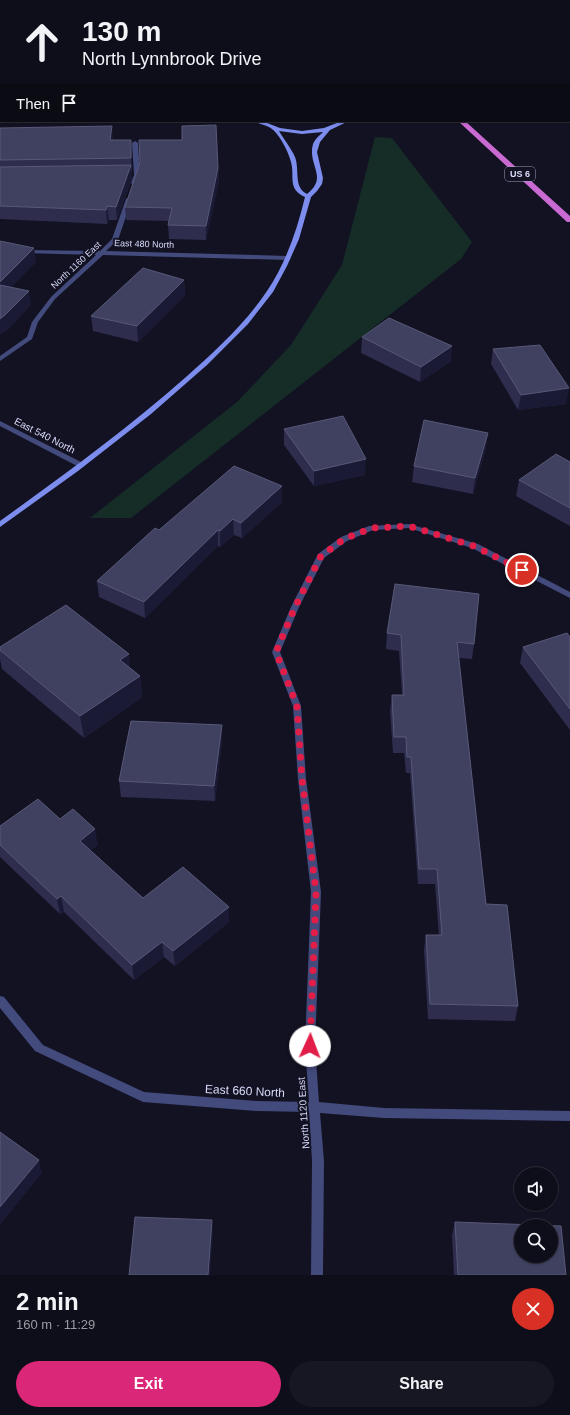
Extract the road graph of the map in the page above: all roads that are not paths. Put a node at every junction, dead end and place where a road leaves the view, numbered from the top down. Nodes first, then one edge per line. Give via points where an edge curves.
1 (260, 122) edge
2 (344, 122) edge
3 (462, 122) edge
4 (274, 128) junction
5 (328, 129) junction
6 (135, 143) dead end
7 (129, 175) edge
8 (137, 175) junction
9 (308, 196) junction
10 (570, 220) edge
11 (16, 251) edge
12 (104, 252) junction
13 (288, 258) junction
14 (0, 359) edge
15 (0, 423) edge
16 (82, 464) junction
17 (0, 525) edge
18 (570, 596) edge
19 (0, 1000) edge
20 (313, 1107) junction
21 (570, 1116) edge
22 (317, 1275) edge

1 - 4 main road
2 - 5 main road
3 - 10 highway, US 6
4 - 5 main road via 302,132
4 - 9 main road via 294,160 295,186
5 - 9 main road via 318,141 315,152 321,180 315,192
6 - 8 street, North 1160 East
7 - 8 street
8 - 12 street, North 1160 East via 116,240
9 - 13 main road via 296,242
11 - 12 street, East 480 North
12 - 13 street, East 480 North
12 - 14 street, North 1160 East via 53,298 35,322 30,338
13 - 16 main road via 262,303 228,342 137,423
15 - 16 street, East 540 North
16 - 17 main road
18 - 20 street, North 1120 East via 474,546 409,526 372,528 344,539 321,556 295,607 276,652 297,706 302,779 316,892 310,1046
19 - 20 street, East 660 North via 39,1048 143,1098
20 - 21 street, East 660 North via 384,1113
20 - 22 street, North 1120 East via 318,1161

